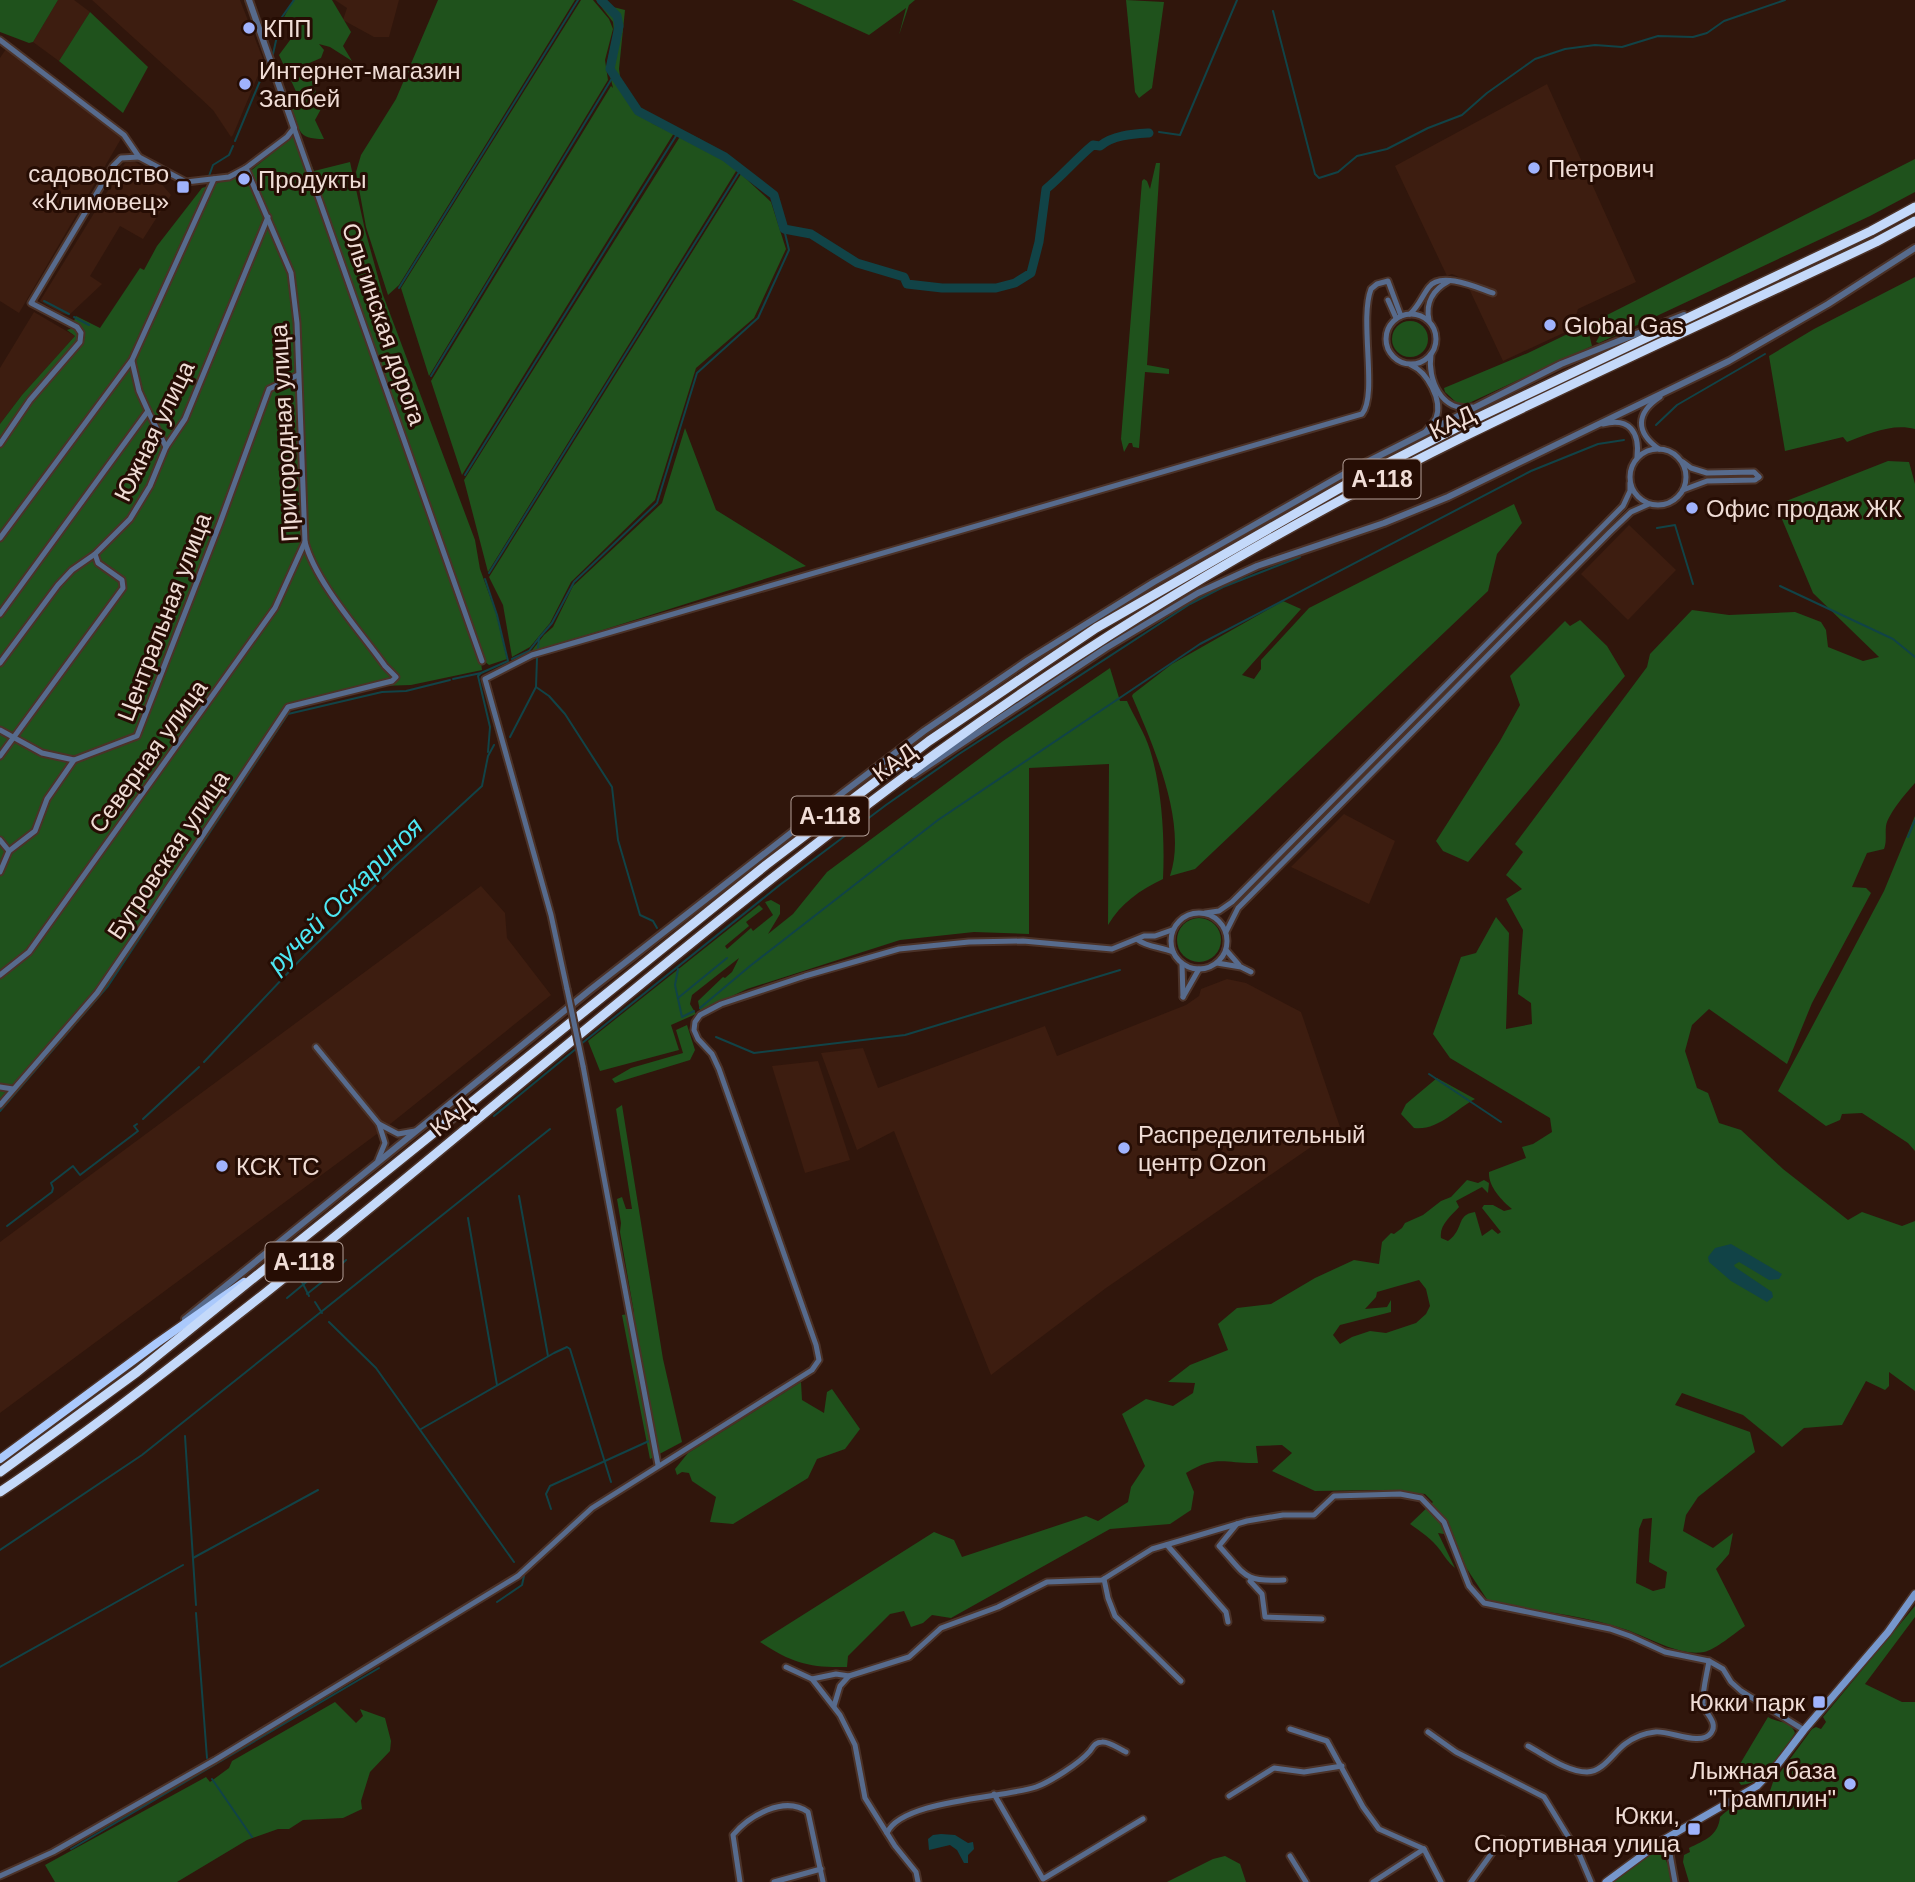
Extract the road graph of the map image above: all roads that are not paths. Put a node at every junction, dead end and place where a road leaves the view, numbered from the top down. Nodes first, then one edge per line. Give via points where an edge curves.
1 (249, 0) edge
2 (0, 40) edge
3 (294, 128) junction
4 (139, 157) junction
5 (246, 168) junction
6 (214, 180) junction
7 (1915, 207) edge
8 (268, 217) junction
9 (1915, 221) edge
10 (1915, 248) edge
11 (1449, 281) junction
12 (1493, 293) dead end
13 (1736, 295) junction
14 (1388, 300) dead end
15 (1410, 314) junction
16 (1399, 317) junction
17 (1430, 323) junction
18 (1431, 353) junction
19 (132, 360) junction
20 (1408, 363) junction
21 (298, 375) junction
22 (1672, 389) junction
23 (1475, 407) junction
24 (148, 411) junction
25 (1593, 427) junction
26 (1425, 432) junction
27 (0, 444) edge
28 (166, 447) junction
29 (1659, 449) junction
30 (1637, 458) junction
31 (1680, 459) junction
32 (1630, 483) junction
33 (1684, 490) junction
34 (1649, 504) junction
35 (0, 538) edge
36 (305, 542) junction
37 (95, 554) junction
38 (0, 614) edge
39 (482, 662) dead end
40 (0, 663) edge
41 (396, 677) joint
42 (0, 730) edge
43 (12, 738) junction
44 (0, 756) edge
45 (74, 760) junction
46 (881, 796) junction
47 (0, 840) edge
48 (9, 851) junction
49 (0, 872) edge
50 (1205, 913) junction
51 (1172, 930) junction
52 (1226, 932) junction
53 (1138, 940) junction
54 (1226, 950) junction
55 (1173, 952) junction
56 (1217, 963) junction
57 (1182, 964) junction
58 (1241, 967) junction
59 (1199, 969) junction
60 (1251, 972) dead end
61 (0, 975) edge
62 (316, 1047) dead end
63 (0, 1087) edge
64 (13, 1090) junction
65 (0, 1105) edge
66 (379, 1124) junction
67 (425, 1127) junction
68 (371, 1169) junction
69 (268, 1267) junction
70 (157, 1343) junction
71 (0, 1459) edge
72 (658, 1465) junction
73 (0, 1472) edge
74 (0, 1492) edge
75 (1237, 1524) junction
76 (1167, 1545) junction
77 (1248, 1578) junction
78 (1104, 1579) junction
79 (1284, 1580) dead end
80 (1915, 1594) edge
81 (1322, 1619) dead end
82 (1228, 1622) dead end
83 (1709, 1661) junction
84 (786, 1667) dead end
85 (849, 1676) junction
86 (812, 1679) junction
87 (1181, 1681) dead end
88 (834, 1706) junction
89 (1290, 1729) dead end
90 (1804, 1730) junction
91 (1428, 1732) dead end
92 (1528, 1746) dead end
93 (1126, 1752) dead end
94 (1342, 1766) junction
95 (994, 1794) junction
96 (1229, 1796) dead end
97 (1143, 1819) dead end
98 (887, 1833) junction
99 (1502, 1839) dead end
100 (1663, 1840) junction
101 (1424, 1849) junction
102 (1290, 1856) dead end
103 (821, 1870) junction
104 (0, 1876) edge
105 (740, 1882) edge
106 (774, 1882) edge
107 (823, 1882) edge
108 (918, 1882) edge
109 (1306, 1882) edge
110 (1373, 1882) edge
111 (1441, 1882) edge
112 (1471, 1882) edge
113 (1591, 1882) edge
114 (1606, 1882) edge
115 (1675, 1882) edge

1 - 3 street, Ольгинская дорога
2 - 4 street via 124,135
3 - 5 street
3 - 39 street, Ольгинская дорога
4 - 6 street via 182,181
4 - 27 street via 121,158 113,166 31,303 81,332 77,347 48,377
5 - 6 street
5 - 8 street, Пригородная улица
6 - 19 street
7 - 13 highway, КАД / А-118
8 - 21 street, Пригородная улица via 291,274
8 - 28 street, Южная улица via 185,419
9 - 46 highway, КАД / А-118 via 1464,436 1353,494 1103,639
10 - 22 street via 1828,304
11 - 12 street
11 - 15 street via 1434,282
11 - 17 street via 1431,298 1427,310
13 - 23 street via 1561,364
13 - 69 highway, КАД / А-118 via 1347,484 1096,628 929,741 766,865
14 - 16 street
15 - 16 street
15 - 17 street
16 - 20 street via 1388,329 1386,342 1396,359
16 - 72 street, bridge via 1388,281 1377,284 1371,289 1366,340 1370,389 1362,414 532,655 485,679 551,915
17 - 18 street via 1435,338
18 - 20 street via 1417,363
18 - 23 street via 1430,370 1443,399 1459,409
19 - 24 street
19 - 35 street
20 - 26 street via 1427,379 1437,402 1436,416
21 - 36 street, Пригородная улица
21 - 45 street, Центральная улица via 269,389 137,736
22 - 25 street
22 - 29 street via 1651,403 1641,418 1644,433
23 - 26 street
24 - 28 street
24 - 38 street
25 - 30 street via 1617,422 1630,427 1637,438
25 - 46 street via 1432,505 1257,566 1198,593
26 - 67 street via 1101,613 924,731 590,990
28 - 37 street, Южная улица via 130,519
29 - 30 street
29 - 31 street
30 - 32 street
31 - 33 street via 1686,474
31 - 33 street via 1699,472 1754,472 1759,477 1707,481
32 - 34 street
32 - 50 street via 1623,506 1232,902
33 - 34 street via 1665,505
34 - 52 street via 1631,512 1550,592 1238,908
36 - 41 street, Пригородная улица via 323,580
36 - 61 street, Северная улица via 275,608 29,952
37 - 40 street, Южная улица via 58,585
37 - 43 street via 98,563 121,580 123,588
41 - 64 street, Бугровская улица via 288,706 97,993
42 - 43 street
43 - 44 street
43 - 45 street via 42,753
45 - 48 street via 47,799 35,831
46 - 74 highway, КАД / А-118 via 766,883 149,1385
47 - 48 street
48 - 49 street
50 - 51 street via 1189,914
50 - 52 street via 1218,919
51 - 53 street
51 - 55 street
52 - 54 street
53 - 55 street
53 - 72 street via 1112,949 1023,942 898,949 700,1014 694,1030 719,1069 819,1360 800,1378
54 - 56 street
54 - 58 street
55 - 57 street
56 - 58 street
56 - 59 street
57 - 59 street
57 - 59 street via 1183,997
58 - 60 street
62 - 66 street
63 - 64 street
64 - 65 street, Бугровская улица
66 - 67 street via 398,1134
66 - 68 street via 385,1143
67 - 68 street
68 - 70 street
69 - 70 highway
69 - 73 highway, КАД / А-118 via 137,1372
70 - 71 highway
72 - 104 street via 592,1508 518,1576 215,1760 53,1852
75 - 76 street
75 - 77 street via 1219,1546
75 - 83 street via 1283,1515 1314,1515 1339,1495 1400,1493 1421,1498 1447,1527 1476,1597 1490,1605 1610,1629 1665,1653
76 - 78 street
76 - 82 street via 1226,1612
77 - 79 street
77 - 81 street via 1262,1594 1265,1617
78 - 85 street via 1047,1582 941,1628 909,1657
78 - 87 street via 1115,1616
80 - 90 main road
83 - 90 street via 1723,1669 1741,1691
83 - 92 street via 1703,1705 1713,1726 1706,1737 1643,1735 1590,1772 1576,1771
84 - 86 street
85 - 86 street
85 - 88 street via 840,1686
86 - 88 street
88 - 98 street via 851,1732 865,1798
89 - 94 street via 1327,1741
90 - 100 main road via 1757,1786
91 - 113 street via 1456,1752 1544,1797
93 - 95 street via 1100,1742 1037,1787
94 - 96 street via 1304,1772 1275,1769
94 - 101 street via 1379,1829
95 - 97 street via 1042,1879
95 - 98 street via 904,1816 894,1821
98 - 108 street via 916,1872
99 - 112 street
100 - 114 main road
100 - 115 street
101 - 110 street
101 - 111 street
102 - 109 street
103 - 105 street via 808,1812 799,1805 781,1805 733,1835
103 - 106 street
103 - 107 street

